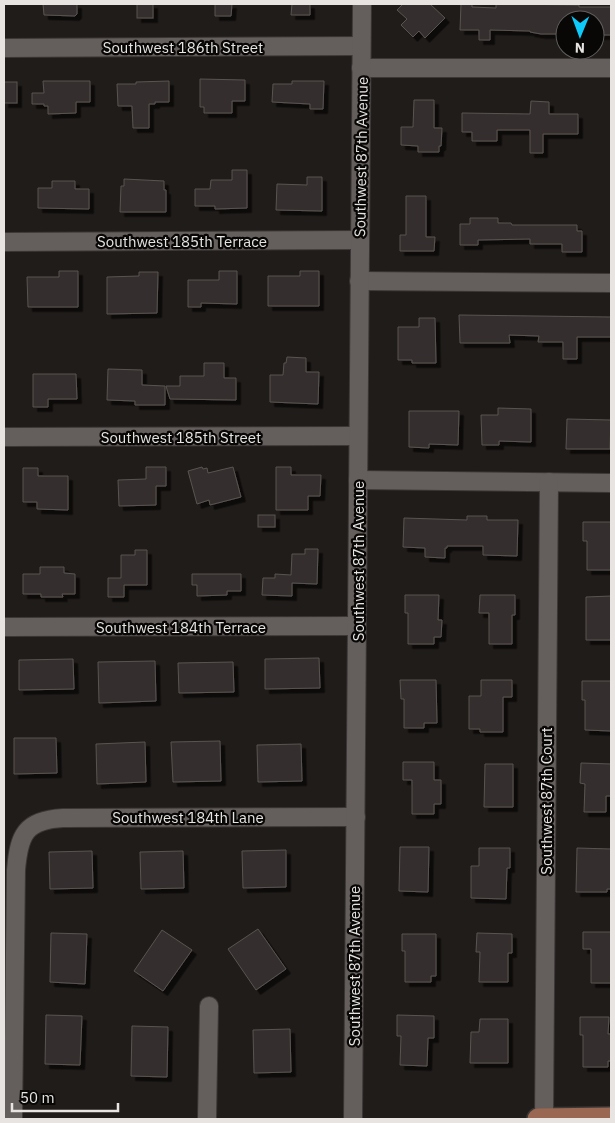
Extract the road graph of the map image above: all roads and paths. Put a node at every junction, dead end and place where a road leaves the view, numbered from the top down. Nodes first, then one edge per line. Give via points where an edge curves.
1 (362, 4) edge
2 (361, 46) junction
3 (4, 48) edge
4 (362, 68) junction
5 (611, 68) edge
6 (360, 240) junction
7 (4, 242) edge
8 (359, 281) junction
9 (611, 283) edge
10 (358, 436) junction
11 (4, 437) edge
12 (358, 480) junction
13 (549, 482) junction
14 (611, 483) edge
15 (357, 626) junction
16 (4, 627) edge
17 (356, 816) junction
18 (209, 1006) dead end
19 (611, 1118) edge
20 (13, 1119) edge
21 (207, 1119) edge
22 (354, 1119) edge
23 (538, 1119) edge
24 (544, 1119) edge

1 - 2 street, Southwest 87th Avenue
2 - 3 street, Southwest 186th Street
2 - 4 street, Southwest 87th Avenue
4 - 5 street
4 - 6 street, Southwest 87th Avenue
6 - 7 street, Southwest 185th Terrace
6 - 8 street, Southwest 87th Avenue
8 - 9 street
8 - 10 street, Southwest 87th Avenue
10 - 11 street, Southwest 185th Street
10 - 12 street, Southwest 87th Avenue
12 - 13 street
12 - 15 street, Southwest 87th Avenue
13 - 14 street
13 - 24 street, Southwest 87th Court
15 - 16 street, Southwest 184th Terrace
15 - 17 street, Southwest 87th Avenue
17 - 20 street, Southwest 184th Lane via 63,818 31,826 18,848 16,870
17 - 22 street, Southwest 87th Avenue
18 - 21 street
19 - 24 main road
23 - 24 main road

